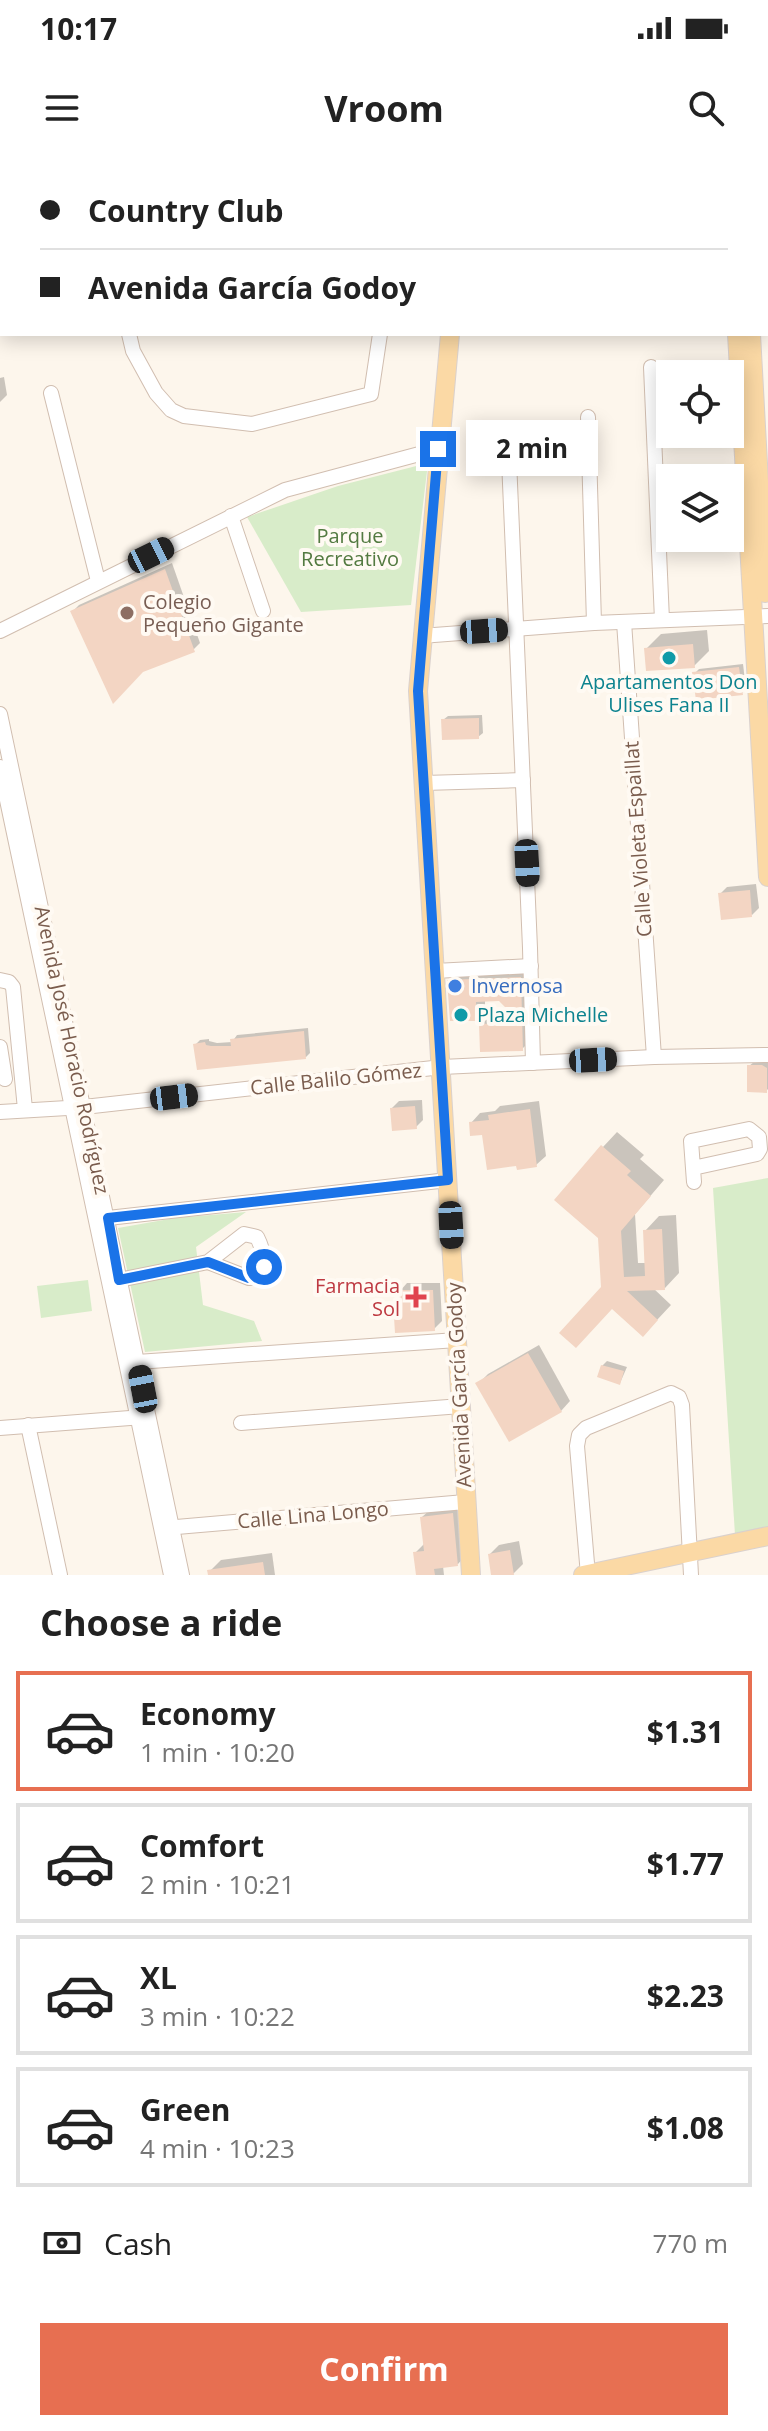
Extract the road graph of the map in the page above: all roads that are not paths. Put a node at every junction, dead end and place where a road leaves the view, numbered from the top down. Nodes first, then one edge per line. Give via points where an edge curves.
1 (129, 336) edge
2 (380, 336) edge
3 (450, 336) edge
4 (737, 336) edge
5 (751, 336) edge
6 (651, 367) dead end
7 (51, 393) dead end
8 (588, 417) dead end
9 (508, 437) dead end
10 (438, 449) junction
11 (231, 516) junction
12 (98, 581) junction
13 (263, 611) dead end
14 (763, 616) edge
15 (662, 620) junction
16 (624, 622) junction
17 (594, 623) junction
18 (516, 628) junction
19 (0, 631) edge
20 (421, 636) junction
21 (768, 647) edge
22 (0, 714) edge
23 (0, 767) edge
24 (523, 780) junction
25 (424, 783) junction
26 (768, 869) edge
27 (768, 877) edge
28 (531, 966) junction
29 (435, 971) junction
30 (0, 980) edge
31 (0, 1047) edge
32 (768, 1055) edge
33 (654, 1057) junction
34 (533, 1063) junction
35 (442, 1067) junction
36 (24, 1078) junction
37 (2, 1079) edge
38 (79, 1108) junction
39 (25, 1109) junction
40 (0, 1112) edge
41 (693, 1175) joint
42 (448, 1180) junction
43 (102, 1218) junction
44 (208, 1262) dead end
45 (119, 1280) junction
46 (457, 1340) junction
47 (137, 1362) junction
48 (461, 1406) junction
49 (143, 1417) junction
50 (241, 1423) dead end
51 (28, 1425) junction
52 (0, 1428) edge
53 (465, 1502) junction
54 (166, 1528) junction
55 (768, 1536) edge
56 (689, 1553) junction
57 (60, 1575) edge
58 (171, 1575) edge
59 (182, 1575) edge
60 (471, 1575) edge
61 (586, 1575) edge
62 (691, 1575) edge

1 - 2 street via 144,373 171,410 252,424 371,394
3 - 10 main road, Avenida García Godoy
4 - 14 main road
5 - 14 main road
6 - 15 street
7 - 12 street
8 - 17 street
9 - 18 street
10 - 11 street via 285,490
10 - 20 main road, Avenida García Godoy
11 - 12 street
11 - 13 street
12 - 19 street
14 - 15 street
14 - 21 main road
14 - 26 main road
15 - 16 street
16 - 17 street
16 - 33 street, Calle Violeta Espaillat
17 - 18 street
18 - 20 street
18 - 24 street
20 - 25 main road, Avenida García Godoy via 418,691
22 - 38 street, Avenida José Horacio Rodríguez
23 - 38 street, Avenida José Horacio Rodríguez
24 - 25 street
24 - 28 street
25 - 29 main road, Avenida García Godoy
26 - 27 main road
28 - 29 street
28 - 34 street
29 - 35 main road, Avenida García Godoy
30 - 36 street via 13,987
31 - 37 street
32 - 33 street, Calle Balilo Gómez
33 - 34 street, Calle Balilo Gómez
34 - 35 street, Calle Balilo Gómez
35 - 38 street, Calle Balilo Gómez
35 - 42 main road, Avenida García Godoy
36 - 37 street
36 - 39 street
38 - 39 street, Calle Balilo Gómez
38 - 43 street, Avenida José Horacio Rodríguez
39 - 40 street, Calle Balilo Gómez
41 - 41 street via 691,1141 749,1129 759,1137 757,1154
42 - 43 street
42 - 46 main road, Avenida García Godoy
43 - 45 street, Avenida José Horacio Rodríguez
43 - 49 street, Avenida José Horacio Rodríguez
44 - 45 street
45 - 47 street, Avenida José Horacio Rodríguez
46 - 47 street
46 - 48 main road, Avenida García Godoy
47 - 49 street, Avenida José Horacio Rodríguez
48 - 50 street
48 - 53 main road, Avenida García Godoy
49 - 51 street
49 - 54 street, Avenida José Horacio Rodríguez
51 - 52 street
51 - 57 street
53 - 54 street, Calle Lina Longo
53 - 60 main road, Avenida García Godoy
54 - 58 street, Avenida José Horacio Rodríguez
54 - 59 street, Avenida José Horacio Rodríguez
55 - 56 main road
56 - 61 main road
56 - 61 street via 682,1405 671,1393 579,1435
56 - 62 street

